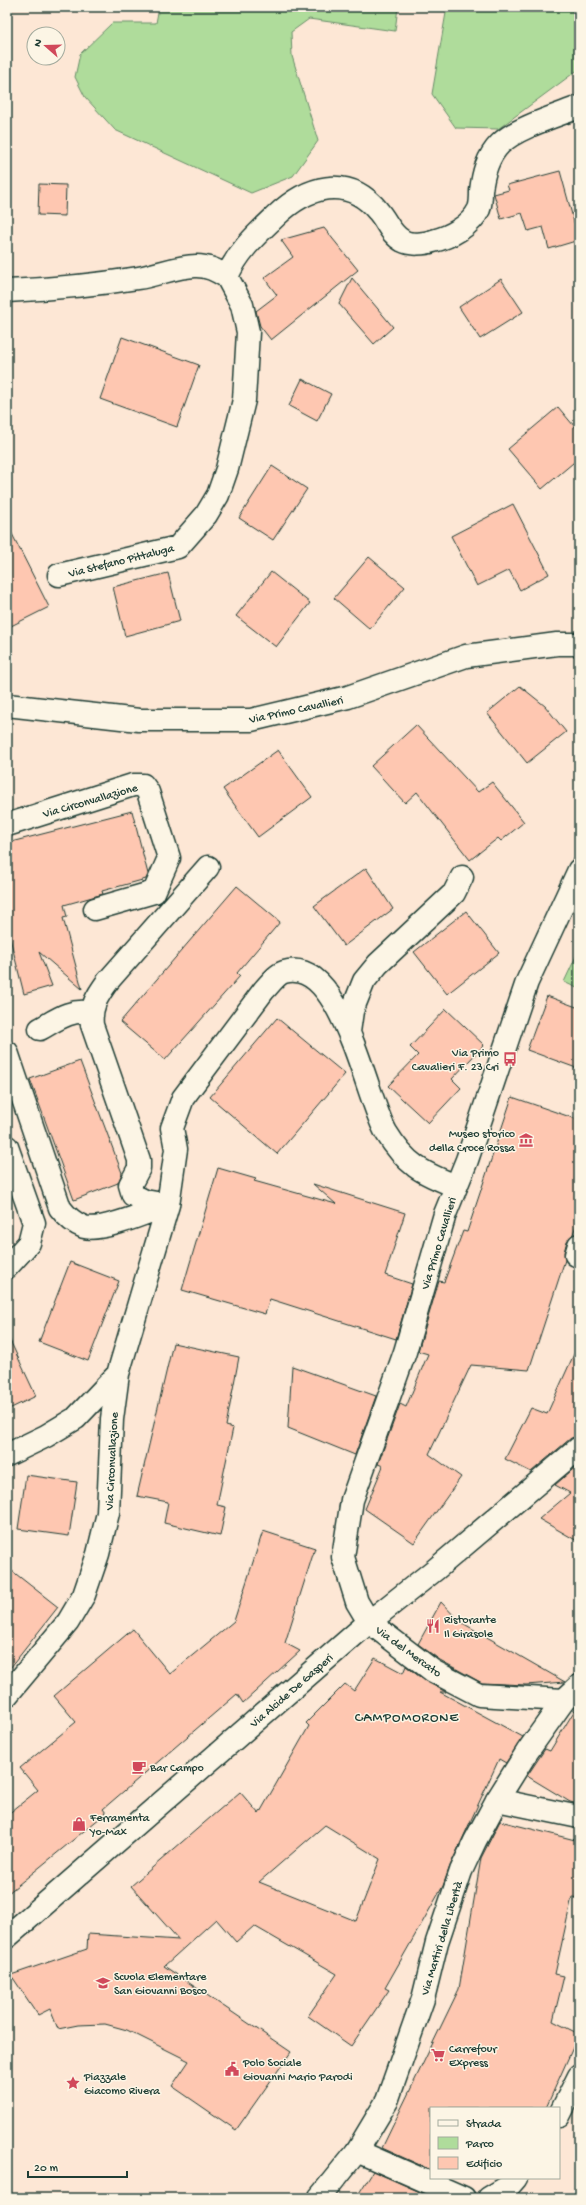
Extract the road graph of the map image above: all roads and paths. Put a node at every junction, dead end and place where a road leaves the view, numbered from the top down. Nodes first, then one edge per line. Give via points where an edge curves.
1 (579, 107) edge
2 (227, 277) junction
3 (7, 291) edge
4 (59, 575) dead end
5 (579, 644) edge
6 (7, 705) edge
7 (7, 825) edge
8 (208, 867) dead end
9 (579, 870) edge
10 (462, 876) dead end
11 (95, 908) dead end
12 (91, 1013) junction
13 (40, 1029) dead end
14 (349, 1032) junction
15 (7, 1052) edge
16 (7, 1147) edge
17 (456, 1186) junction
18 (168, 1205) junction
19 (579, 1245) edge
20 (579, 1256) edge
21 (7, 1268) edge
22 (118, 1374) junction
23 (579, 1448) edge
24 (7, 1455) edge
25 (369, 1622) junction
26 (572, 1693) edge
27 (7, 1695) edge
28 (497, 1800) junction
29 (579, 1816) edge
30 (7, 1937) edge
31 (579, 2076) edge
32 (560, 2114) edge
33 (357, 2152) junction
34 (515, 2179) edge
35 (319, 2198) edge
36 (464, 2198) edge
37 (489, 2198) edge

1 - 2 street via 514,133 499,145 483,176 479,208 461,229 446,237 432,242 404,242 393,234 368,201 355,193 332,186 303,196 286,206 240,253
2 - 3 street via 206,266 193,266 140,278 55,289
2 - 4 street, Via Stefano Pittaluga via 242,305 248,332 244,400 227,469 214,502 178,547
5 - 6 street, Via Primo Cavallieri via 557,644 466,656 348,697 251,720 138,720
7 - 11 street, Via Circonvallazione via 133,785 143,785 148,792 169,858 154,892
8 - 12 street via 108,981 96,997
9 - 17 street, Via Primo Cavallieri via 527,982
10 - 14 street via 454,893 378,964 364,981 352,1011
12 - 13 street via 81,1010 72,1012
12 - 18 street via 92,1025 139,1160 139,1168 130,1185 133,1195 145,1201
14 - 17 street via 375,1109 396,1147 412,1165 426,1175
14 - 18 street, Via Circonvallazione via 325,988 312,976 298,971 283,972 264,990 183,1098 172,1128 176,1149
15 - 18 street via 60,1208 68,1218 85,1227 104,1226
16 - 21 street via 34,1223 29,1243
17 - 25 street, Via Primo Cavallieri via 445,1214 405,1352 352,1500 343,1557 357,1602
18 - 22 street, Via Circonvallazione
19 - 20 street via 576,1255
22 - 24 street via 76,1418
22 - 27 street, Via Circonvallazione via 112,1419 108,1513 94,1567 84,1595 68,1622
23 - 25 street, Via Alcide De Gasperi
25 - 26 street, Via del Mercato via 433,1671 479,1695
25 - 30 street, Via Alcide De Gasperi
26 - 28 street, Via Martiri della Libertà via 527,1752
28 - 29 street
28 - 33 street, Via Martiri della Libertà via 461,1870 437,1942 422,1999 387,2101
31 - 32 street
33 - 35 street, Via Martiri della Libertà
33 - 36 street
34 - 37 street via 509,2186

